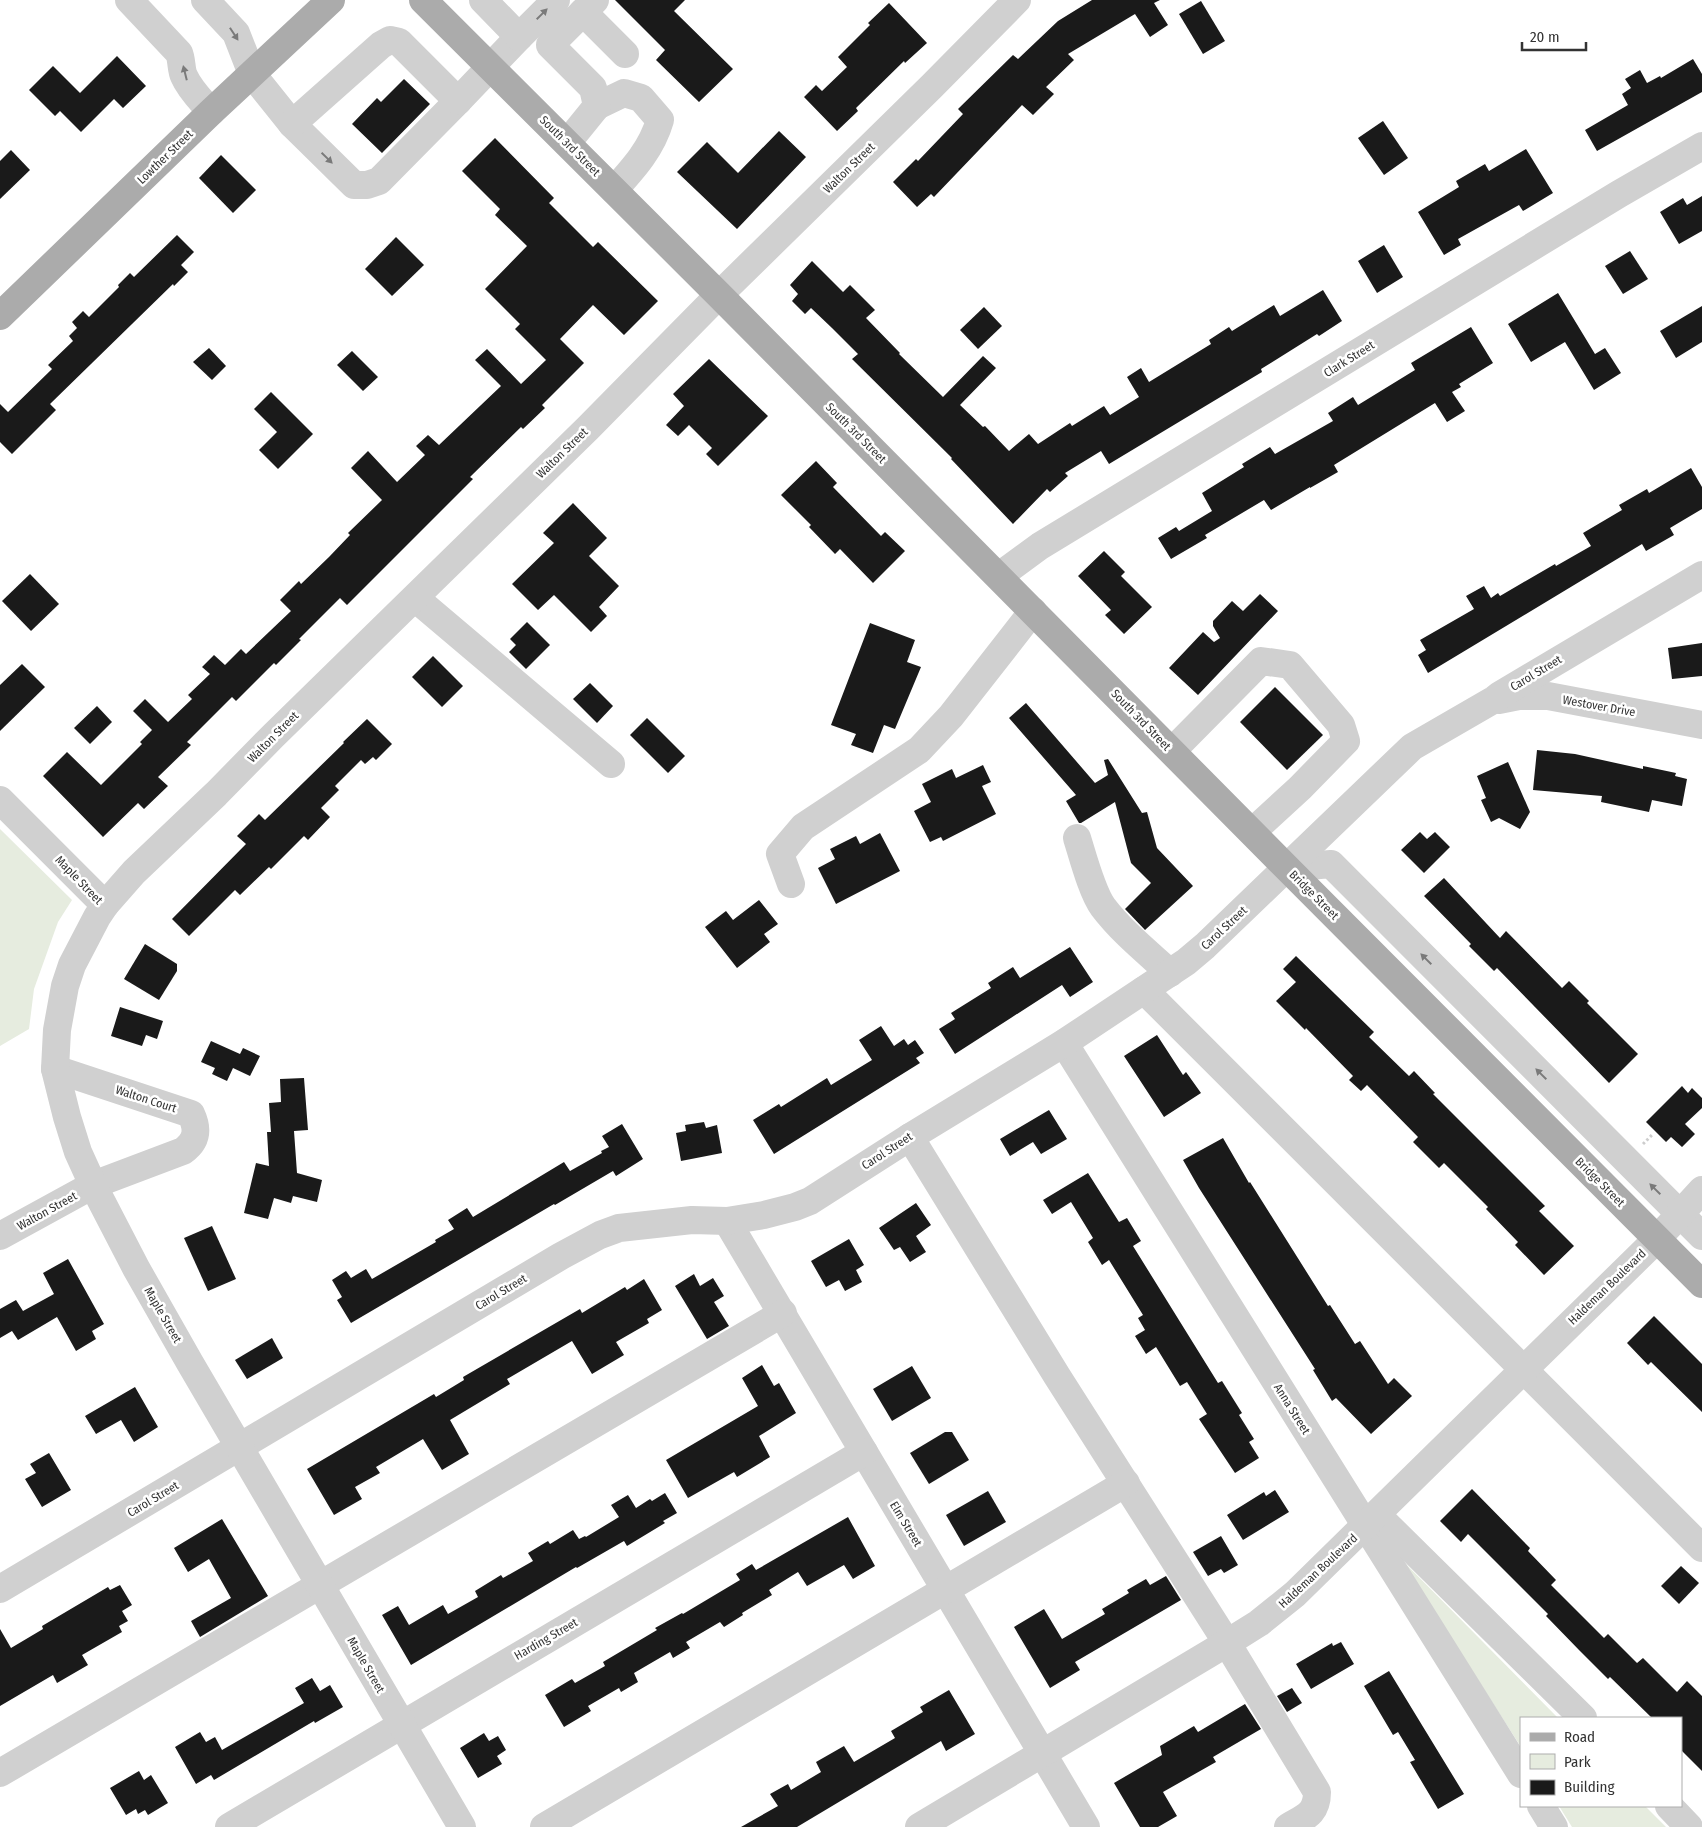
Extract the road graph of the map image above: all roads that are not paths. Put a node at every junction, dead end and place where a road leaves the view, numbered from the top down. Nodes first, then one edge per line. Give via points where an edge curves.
1 (129, 0) edge
2 (205, 0) edge
3 (331, 0) edge
4 (423, 0) edge
5 (484, 0) edge
6 (556, 0) edge
7 (1017, 0) edge
8 (589, 6) edge
9 (519, 37) junction
10 (625, 54) dead end
11 (490, 68) junction
12 (252, 74) junction
13 (458, 101) junction
14 (597, 106) junction
15 (212, 112) junction
16 (292, 124) junction
17 (567, 143) junction
18 (1702, 146) edge
19 (614, 190) junction
20 (719, 295) junction
21 (0, 316) edge
22 (1702, 575) edge
23 (998, 576) junction
24 (415, 598) junction
25 (1033, 611) junction
26 (1495, 700) junction
27 (1702, 725) edge
28 (1172, 752) junction
29 (611, 764) dead end
30 (0, 800) edge
31 (1252, 832) junction
32 (1077, 838) dead end
33 (1286, 868) junction
34 (791, 884) dead end
35 (105, 905) junction
36 (1170, 973) junction
37 (1144, 990) junction
38 (1064, 1043) junction
39 (55, 1069) junction
40 (910, 1136) junction
41 (93, 1185) junction
42 (1702, 1190) edge
43 (1680, 1214) junction
44 (727, 1220) junction
45 (0, 1236) edge
46 (1702, 1236) edge
47 (1657, 1239) junction
48 (1702, 1284) edge
49 (783, 1313) junction
50 (1523, 1369) junction
51 (239, 1448) junction
52 (864, 1452) junction
53 (1126, 1483) junction
54 (1372, 1520) junction
55 (1702, 1548) edge
56 (319, 1585) junction
57 (0, 1589) edge
58 (945, 1590) junction
59 (1226, 1644) junction
60 (1582, 1717) edge
61 (401, 1724) junction
62 (1042, 1753) junction
63 (1520, 1772) edge
64 (0, 1773) edge
65 (1542, 1807) edge
66 (1670, 1807) edge
67 (229, 1827) edge
68 (462, 1827) edge
69 (544, 1827) edge
70 (919, 1827) edge
71 (1086, 1827) edge
72 (1288, 1827) edge
73 (1554, 1827) edge
74 (1689, 1827) edge

15 -> 1 street via 188,85 179,52
2 -> 12 street via 236,33
3 - 12 main road, Lowther Street
4 - 11 main road, South 3rd Street
5 - 9 street
9 -> 6 street
7 - 20 street, Walton Street
8 - 10 street
8 - 14 street via 550,45 593,88
9 - 11 street
11 - 13 street
11 - 17 main road, South 3rd Street
12 - 15 main road, Lowther Street
12 - 16 street
13 - 16 street via 399,42 390,40
16 -> 13 street via 354,185 367,185 379,181
14 - 17 street
14 - 19 street via 624,93 641,98 660,120 656,136 640,161
15 - 21 main road, Lowther Street
17 - 19 main road, South 3rd Street
18 - 23 street, Clark Street via 1040,546
19 - 20 main road, South 3rd Street
20 - 23 main road, South 3rd Street
20 - 24 street, Walton Street
22 - 26 street, Carol Street via 1554,661
23 - 25 main road, South 3rd Street
24 - 29 street
24 - 35 street, Walton Street via 134,872
25 - 28 main road, South 3rd Street
25 - 34 street via 951,716 919,750 803,827 780,854
26 - 27 street, Westover Drive via 1548,696
26 - 33 street, Carol Street via 1412,747
28 - 31 main road, South 3rd Street
28 - 31 street via 1261,662 1290,665 1341,725 1346,741
30 - 35 street, Maple Street
31 - 33 main road, South 3rd Street
32 - 36 street via 1102,906
33 - 36 street, Carol Street via 1205,946
43 -> 33 street, Bridge Street via 1331,864
33 - 47 main road, Bridge Street
35 - 39 street, Maple Street via 72,965 65,986 56,1030
36 - 37 street, Carol Street
37 - 38 street, Carol Street
37 - 50 street
38 - 40 street, Carol Street
38 - 54 street, Anna Street via 1320,1454
39 - 41 street, Maple Street via 78,1152
39 - 41 street, Walton Court via 191,1114 196,1125 194,1140 183,1150
40 - 44 street, Carol Street via 810,1201 764,1215
40 - 53 street
41 - 45 street, Walton Street
41 - 51 street, Maple Street via 136,1268
42 - 43 street, Haldeman Boulevard
43 - 46 street, Bridge Street
43 - 47 street, Haldeman Boulevard
44 - 49 street, Elm Street
44 - 51 street, Carol Street via 692,1220 619,1228 600,1235
47 - 48 main road, Bridge Street
47 - 50 street, Haldeman Boulevard
49 - 52 street, Elm Street
49 - 56 street
50 - 54 street, Haldeman Boulevard
50 - 55 street
51 - 56 street, Maple Street
51 - 57 street, Carol Street
52 - 58 street, Elm Street
52 - 61 street, Harding Street
53 - 58 street
53 - 59 street
54 - 59 street, Haldeman Boulevard via 1295,1594
54 - 60 street, Anna Street
54 - 63 street, Anna Street
56 - 61 street, Maple Street
56 - 64 street
58 - 62 street, Elm Street
58 - 69 street
59 - 62 street, Haldeman Boulevard
59 - 72 street via 1317,1792 1312,1812
61 - 67 street, Harding Street
61 - 68 street, Maple Street
62 - 70 street, Haldeman Boulevard
62 - 71 street, Elm Street
65 - 73 street
66 - 74 street

